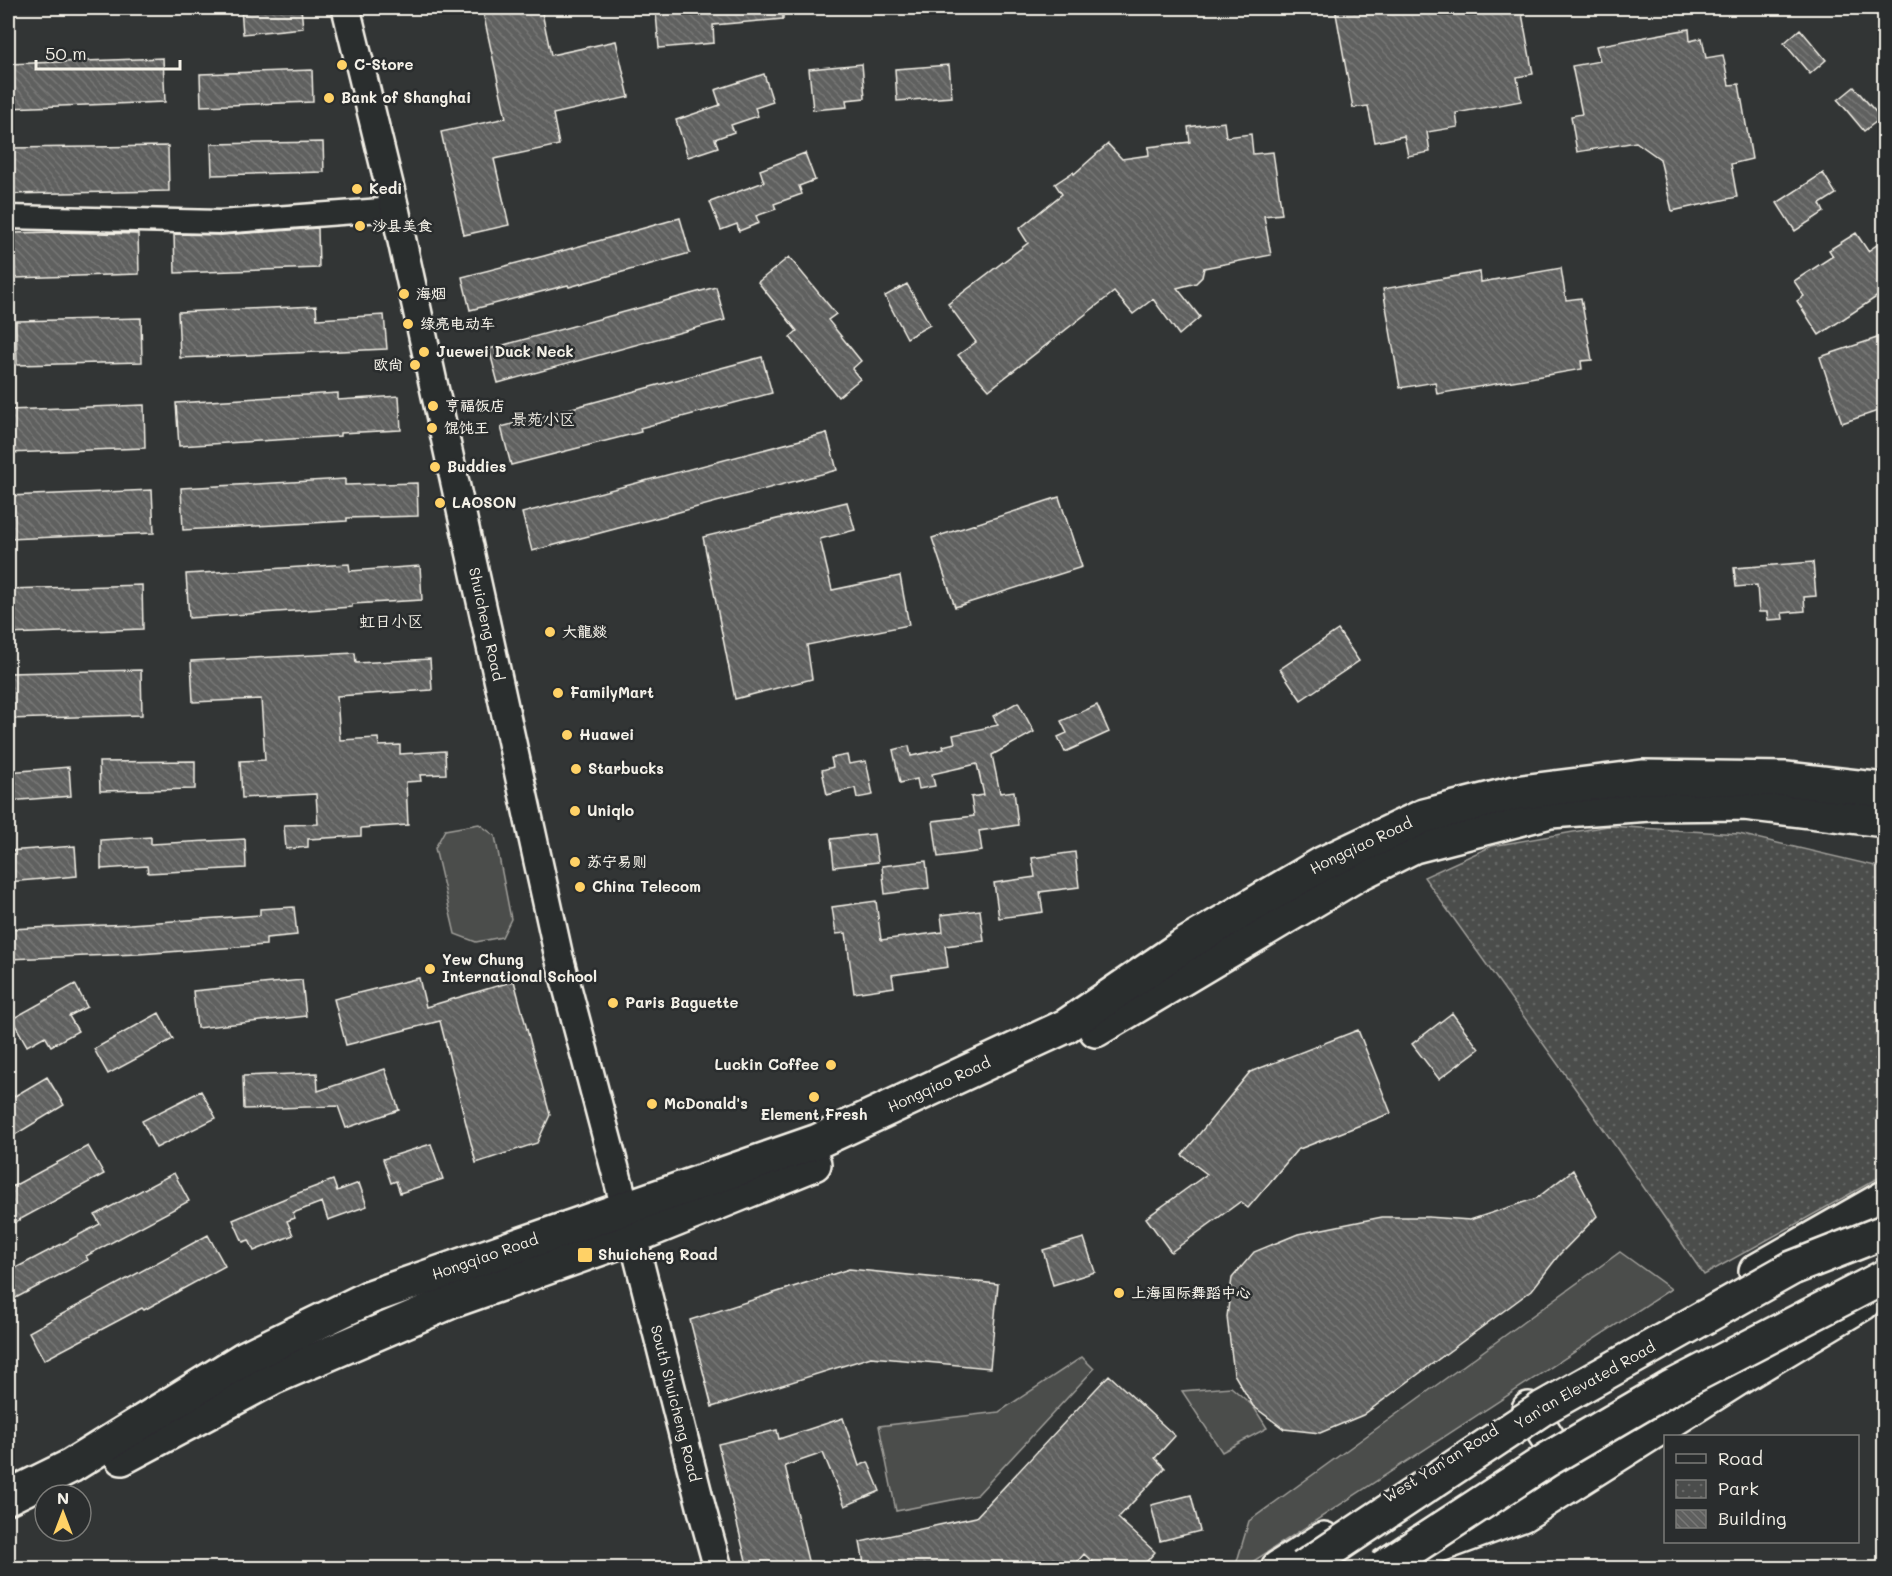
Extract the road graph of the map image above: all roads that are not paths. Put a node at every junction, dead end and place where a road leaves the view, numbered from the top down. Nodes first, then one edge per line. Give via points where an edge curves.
1 (346, 8) edge
2 (395, 209) junction
3 (8, 217) edge
4 (1884, 790) edge
5 (1884, 820) edge
6 (1884, 1198) edge
7 (629, 1222) junction
8 (1884, 1232) edge
9 (1884, 1261) edge
10 (1884, 1277) edge
11 (1884, 1290) edge
12 (1529, 1409) junction
13 (1560, 1457) junction
14 (76, 1483) edge
15 (8, 1497) edge
16 (33, 1506) edge
17 (8, 1520) edge
18 (1403, 1562) edge
19 (718, 1569) edge
20 (1278, 1569) edge
21 (1303, 1569) edge
22 (1382, 1569) edge

1 - 2 street, Shuicheng Road
2 - 3 street via 220,222
2 - 7 street, Shuicheng Road via 559,957
4 - 7 main road, Hongqiao Road via 1786,779 1642,777 1515,793 1424,816 1322,864 1183,946 1066,1026 818,1141
5 - 7 main road, Hongqiao Road via 1743,803 1650,804 1550,811 1414,846 1356,875 1051,1057 827,1159
6 - 12 main road, West Yan'an Road
7 - 14 main road, Hongqiao Road via 274,1377
7 - 15 main road, Hongqiao Road via 370,1297 245,1359 71,1466
7 - 19 street, South Shuicheng Road
8 - 21 main road, Yan'an Elevated Road, bridge via 1792,1268 1543,1408
9 - 13 main road via 1683,1378
10 - 22 main road, bridge via 1670,1388 1568,1448
11 - 18 main road via 1522,1515
12 - 13 main road
12 - 20 main road, West Yan'an Road
13 - 18 main road
16 - 17 main road

